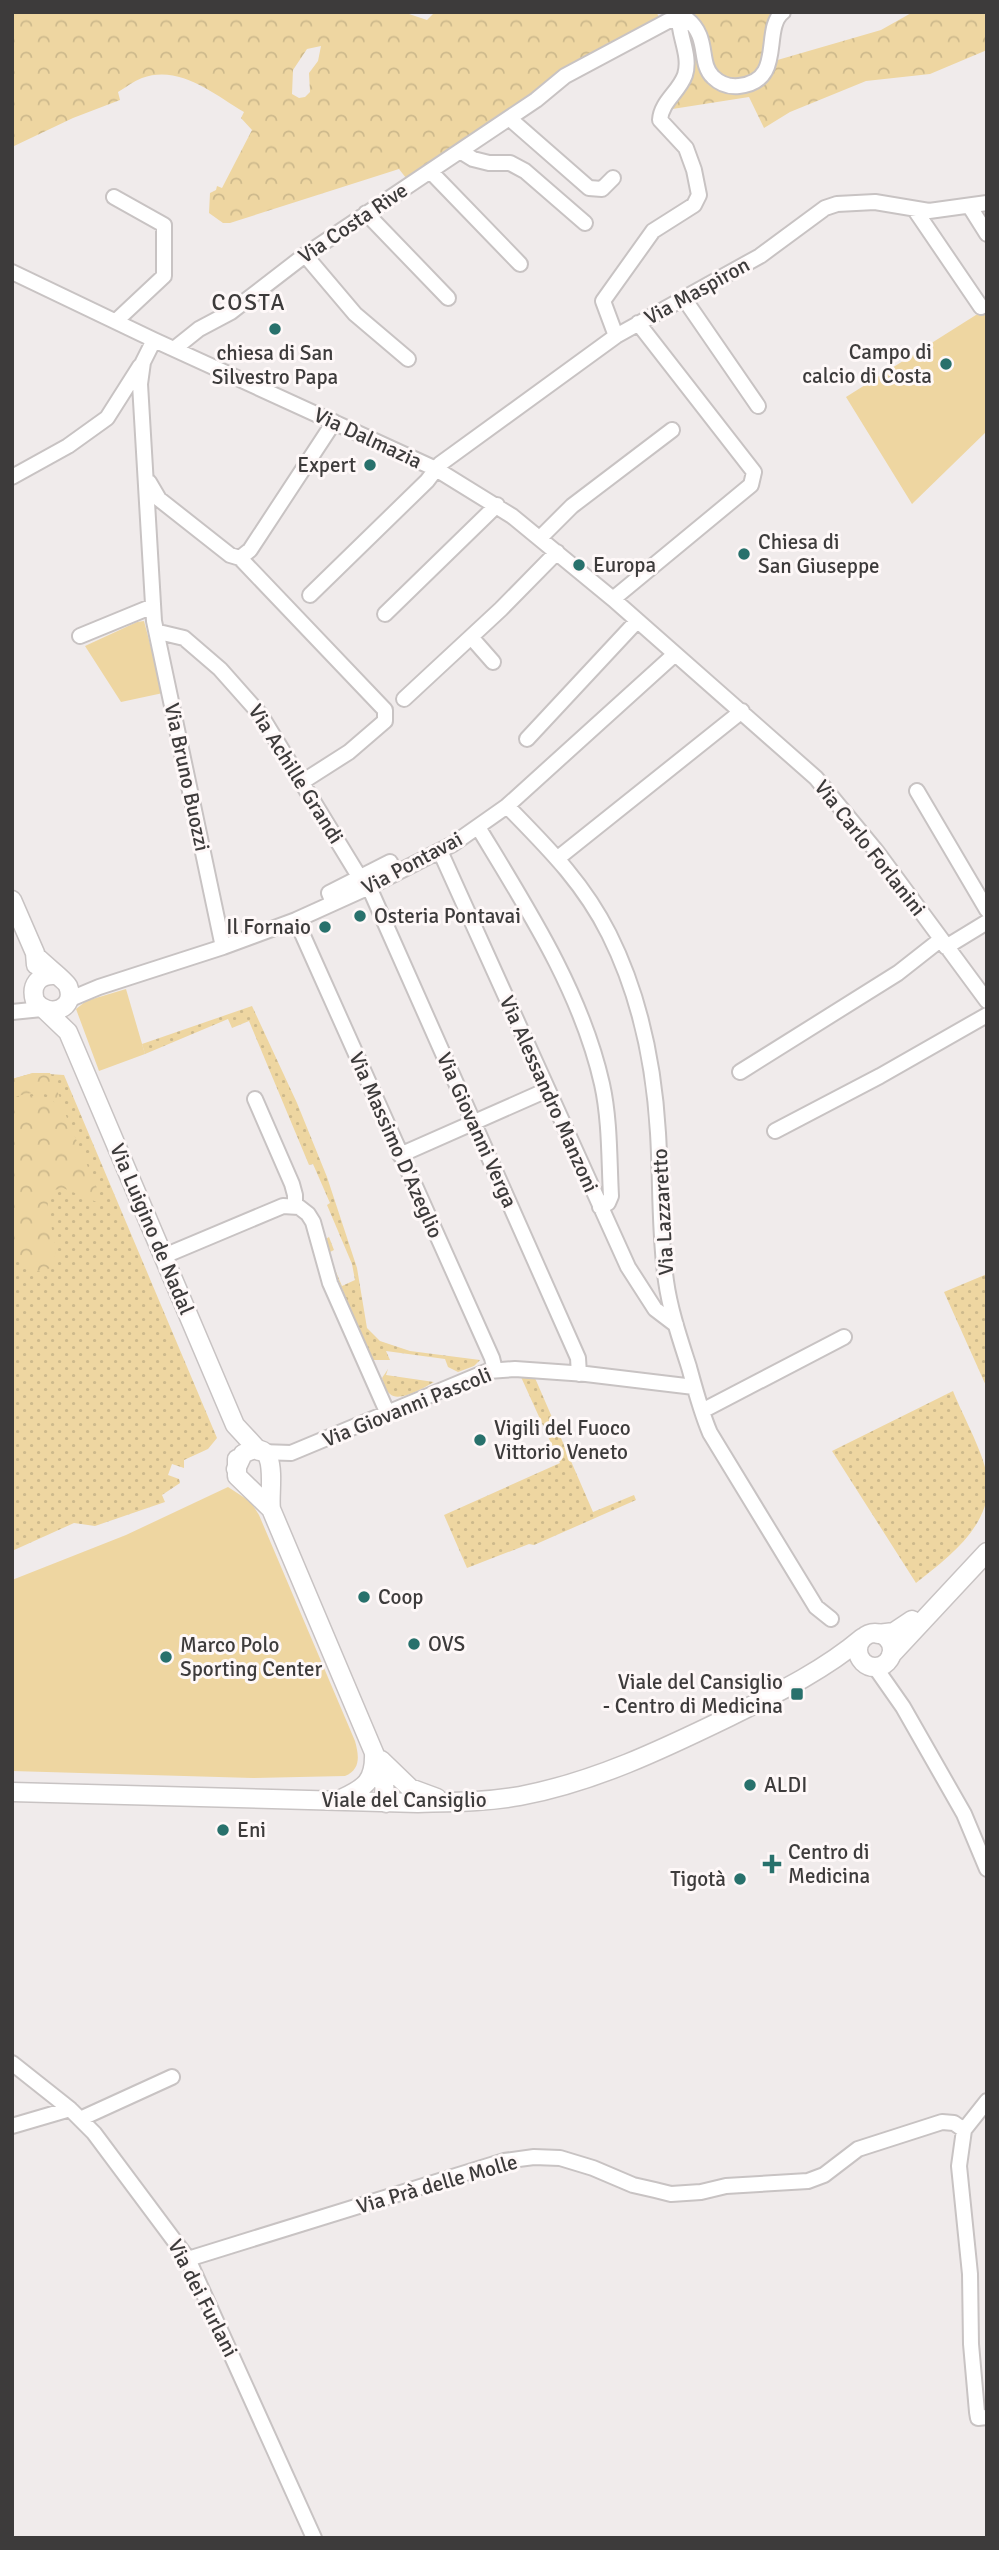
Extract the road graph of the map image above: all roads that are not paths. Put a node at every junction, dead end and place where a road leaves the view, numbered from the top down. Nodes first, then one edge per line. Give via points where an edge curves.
1 (783, 12) edge
2 (679, 18) junction
3 (509, 118) junction
4 (460, 151) junction
5 (430, 171) junction
6 (613, 178) dead end
7 (114, 197) dead end
8 (987, 203) edge
9 (970, 206) junction
10 (915, 211) junction
11 (366, 214) junction
12 (585, 223) dead end
13 (987, 234) edge
14 (305, 255) junction
15 (520, 264) dead end
16 (16, 276) edge
17 (448, 298) dead end
18 (685, 300) junction
19 (981, 307) dead end
20 (116, 321) junction
21 (638, 323) junction
22 (616, 336) junction
23 (153, 340) junction
24 (174, 349) junction
25 (408, 359) dead end
26 (143, 362) junction
27 (141, 400) junction
28 (118, 404) junction
29 (758, 406) dead end
30 (334, 422) junction
31 (672, 430) dead end
32 (436, 469) junction
33 (12, 477) edge
34 (147, 478) junction
35 (497, 505) junction
36 (174, 511) junction
37 (150, 522) junction
38 (540, 538) junction
39 (556, 552) junction
40 (240, 558) junction
41 (310, 595) dead end
42 (613, 599) junction
43 (153, 606) junction
44 (385, 614) dead end
45 (638, 621) junction
46 (157, 634) junction
47 (80, 636) dead end
48 (471, 637) junction
49 (675, 654) junction
50 (494, 662) dead end
51 (404, 699) dead end
52 (742, 711) junction
53 (527, 739) dead end
54 (302, 782) junction
55 (916, 791) dead end
56 (507, 806) junction
57 (478, 827) junction
58 (440, 851) junction
59 (558, 858) junction
60 (364, 883) junction
61 (12, 900) edge
62 (987, 910) edge
63 (296, 920) junction
64 (987, 922) edge
65 (943, 944) junction
66 (223, 947) junction
67 (36, 956) junction
68 (60, 978) junction
69 (34, 986) junction
70 (99, 987) junction
71 (987, 1001) edge
72 (67, 1002) junction
73 (44, 1009) junction
74 (12, 1010) edge
75 (987, 1015) edge
76 (68, 1032) junction
77 (740, 1072) dead end
78 (547, 1090) junction
79 (255, 1098) dead end
80 (474, 1122) junction
81 (775, 1131) dead end
82 (400, 1155) junction
83 (295, 1206) junction
84 (600, 1207) junction
85 (164, 1256) junction
86 (676, 1325) junction
87 (844, 1337) dead end
88 (495, 1370) junction
89 (579, 1374) junction
90 (694, 1387) junction
91 (702, 1411) junction
92 (388, 1414) junction
93 (236, 1427) junction
94 (260, 1451) junction
95 (289, 1454) junction
96 (236, 1469) junction
97 (272, 1474) junction
98 (246, 1485) junction
99 (271, 1509) junction
100 (987, 1552) edge
101 (965, 1574) junction
102 (831, 1619) dead end
103 (870, 1636) junction
104 (880, 1662) junction
105 (775, 1694) junction
106 (374, 1753) junction
107 (12, 1792) edge
108 (334, 1801) junction
109 (386, 1802) junction
110 (454, 1802) junction
111 (987, 1869) edge
112 (12, 2063) edge
113 (172, 2077) dead end
114 (987, 2101) edge
115 (75, 2114) junction
116 (12, 2126) edge
117 (964, 2130) junction
118 (188, 2259) junction
119 (983, 2417) edge
120 (314, 2538) edge

1 - 2 street via 773,26 768,65 752,81 735,86 711,75 699,33 687,19
2 - 3 street, Via Costa Rive via 565,76
2 - 22 street via 685,74 660,120 686,148 699,195 694,205 653,231 603,301
3 - 4 street, Via Costa Rive
3 - 6 street via 589,188 602,190
4 - 5 street, Via Costa Rive
4 - 12 street via 473,159 510,163 525,171
5 - 11 street, Via Costa Rive
5 - 15 street, Via Costa Rive
7 - 20 street via 164,225 164,276
8 - 9 street, Via Maspiron
9 - 10 street, Via Maspiron
9 - 13 street
10 - 18 street, Via Maspiron via 875,202 825,208 760,256
10 - 19 street
11 - 14 street, Via Costa Rive
11 - 17 street
14 - 24 street, Via Costa Rive
14 - 25 street via 355,314
16 - 20 street, Via Dalmazia
18 - 21 street, Via Maspiron
18 - 29 street
20 - 23 street, Via Dalmazia
21 - 22 street, Via Maspiron
21 - 42 street via 754,472 751,485
22 - 32 street, Via Maspiron
23 - 24 street, Via Dalmazia
23 - 26 street, Via Bruno Buozzi
24 - 30 street, Via Dalmazia
26 - 27 street, Via Bruno Buozzi
26 - 28 street
27 - 28 street via 128,395
27 - 34 street, Via Bruno Buozzi
28 - 33 street via 107,418 68,446
30 - 32 street, Via Dalmazia
30 - 40 street via 250,550
31 - 38 street via 572,506
32 - 35 street, Via Dalmazia
32 - 41 street, Via Maspiron
34 - 36 street via 155,495
34 - 37 street, Via Bruno Buozzi
35 - 38 street, Via Dalmazia
35 - 44 street
36 - 37 street via 157,510
36 - 40 street
37 - 43 street, Via Bruno Buozzi
38 - 39 street, Via Dalmazia
39 - 42 street, Via Dalmazia
39 - 48 street
40 - 54 street via 387,714 383,724 360,744
42 - 45 street, Via Dalmazia
43 - 46 street, Via Bruno Buozzi
43 - 47 street
45 - 49 street, Via Dalmazia
45 - 53 street
46 - 54 street, Via Achille Grandi via 184,638 229,678 260,714
46 - 66 street, Via Bruno Buozzi
48 - 50 street
48 - 51 street
49 - 52 street, Via Carlo Forlanini
49 - 56 street, Via Pontavai
52 - 59 street
52 - 65 street, Via Carlo Forlanini via 832,795
54 - 60 street, Via Achille Grandi
55 - 62 street
56 - 57 street, Via Pontavai
56 - 59 street, Via Lazzaretto
57 - 58 street, Via Pontavai
57 - 84 street via 553,955 595,1059 605,1101 611,1196
58 - 60 street, Via Pontavai via 395,874
58 - 78 street, Via Alessandro Manzoni
59 - 86 street, Via Lazzaretto via 609,934 641,1025 656,1103 664,1263
60 - 63 street, Via Pontavai
60 - 80 street, Via Giovanni Verga
61 - 67 main road
63 - 66 street, Via Pontavai
63 - 82 street, Via Massimo D'Azeglio
64 - 65 street
65 - 71 street, Via Carlo Forlanini
65 - 77 street
66 - 70 street, Via Pontavai
67 - 68 main road
67 - 69 main road
68 - 69 main road via 44,976
68 - 70 street, Via Pontavai via 84,988
68 - 72 main road via 69,991
69 - 73 main road via 35,1001
69 - 74 street via 25,1001
70 - 72 street, Via Pontavai
72 - 73 main road via 55,1011
72 - 76 main road, Via Luigino de Nadal
73 - 74 street
73 - 76 main road, Via Luigino de Nadal
75 - 81 street
76 - 85 main road, Via Luigino de Nadal
78 - 80 street
78 - 84 street, Via Alessandro Manzoni
79 - 83 street via 294,1189
80 - 82 street
80 - 89 street, Via Giovanni Verga via 579,1357
82 - 88 street, Via Massimo D'Azeglio
83 - 85 street via 278,1208
83 - 92 street via 313,1222 330,1283
84 - 86 street, Via Alessandro Manzoni via 638,1284 659,1314
85 - 93 main road, Via Luigino de Nadal
86 - 90 street, Via Lazzaretto
87 - 91 street
88 - 89 street, Via Giovanni Pascoli
88 - 92 street, Via Giovanni Pascoli
89 - 90 street, Via Giovanni Pascoli
90 - 91 street, Via Lazzaretto
91 - 102 street, Via Lazzaretto via 710,1433 816,1607
92 - 95 street, Via Giovanni Pascoli
93 - 94 main road, Via Luigino de Nadal
93 - 96 main road, Via Luigino de Nadal
94 - 95 street, Via Giovanni Pascoli
94 - 96 main road via 243,1454
94 - 97 main road, Via Luigino de Nadal via 272,1463
95 - 97 street, Via Giovanni Pascoli
96 - 98 main road, Via Luigino de Nadal
97 - 98 main road via 258,1487
97 - 99 main road, Via Luigino de Nadal
98 - 99 main road, Via Luigino de Nadal
99 - 106 main road, Via Luigino de Nadal
100 - 101 main road, Viale del Cansiglio
101 - 103 main road, Viale del Cansiglio via 903,1628
101 - 104 main road, Viale del Cansiglio
103 - 104 main road via 884,1636 891,1645
103 - 104 main road via 858,1655
103 - 105 main road, Viale del Cansiglio
104 - 105 main road, Viale del Cansiglio via 850,1664
104 - 111 street via 964,1814
105 - 110 main road, Viale del Cansiglio via 653,1754 591,1778 520,1796
106 - 108 main road via 373,1772 366,1785
106 - 109 main road, Via Luigino de Nadal via 386,1782
106 - 110 main road, Via Luigino de Nadal via 410,1788
107 - 108 main road, Viale del Cansiglio
108 - 109 main road, Viale del Cansiglio
109 - 110 main road, Viale del Cansiglio
112 - 115 street, Via dei Furlani
113 - 115 street
114 - 117 street
115 - 116 street
115 - 118 street, Via dei Furlani
117 - 118 street, Via Prà delle Molle via 942,2122 858,2148 824,2175 808,2181 701,2192 671,2194 633,2185 560,2158 504,2161
117 - 119 street via 959,2166 970,2274 971,2344
118 - 120 street, Via dei Furlani

